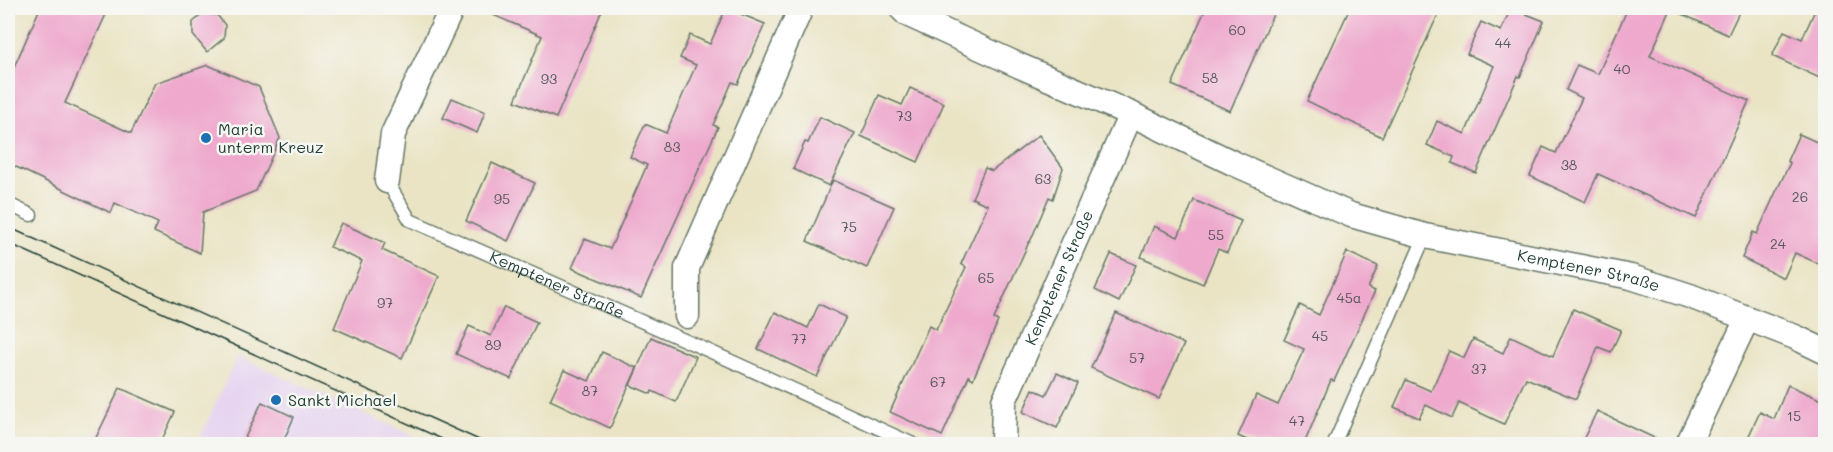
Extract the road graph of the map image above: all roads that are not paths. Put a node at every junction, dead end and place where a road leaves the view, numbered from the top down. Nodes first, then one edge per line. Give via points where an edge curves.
1 (452, 8) edge
2 (801, 8) edge
3 (901, 8) edge
4 (1131, 114) junction
5 (387, 181) joint
6 (8, 204) edge
7 (32, 214) dead end
8 (1425, 236) junction
9 (1747, 320) junction
10 (682, 327) junction
11 (1826, 352) edge
12 (914, 444) edge
13 (1003, 444) edge
14 (1334, 444) edge
15 (1688, 444) edge

1 - 5 street, Kemptener Straße via 393,134
2 - 10 street via 687,268
3 - 4 street, Kemptener Straße
4 - 8 street, Kemptener Straße via 1351,215
4 - 13 street, Kemptener Straße via 1004,401
5 - 10 lane, Kemptener Straße via 410,220
6 - 7 lane
8 - 9 street, Kemptener Straße via 1631,277
8 - 14 lane
9 - 11 street, Kemptener Straße
9 - 15 street
10 - 12 lane, Kemptener Straße

